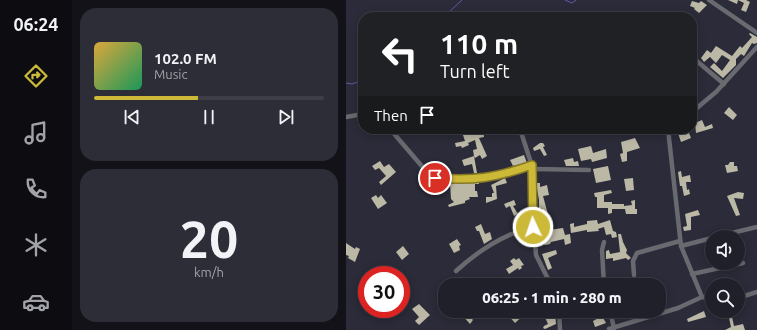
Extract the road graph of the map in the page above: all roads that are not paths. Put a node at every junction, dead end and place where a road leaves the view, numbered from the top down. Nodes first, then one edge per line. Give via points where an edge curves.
1 (709, 0) edge
2 (757, 33) edge
3 (757, 47) edge
4 (697, 61) edge
5 (724, 84) junction
6 (698, 107) edge
7 (358, 115) edge
8 (346, 117) edge
9 (394, 134) edge
10 (522, 134) edge
11 (669, 134) edge
12 (532, 167) junction
13 (589, 170) dead end
14 (533, 227) junction
15 (757, 227) edge
16 (744, 230) edge
17 (705, 239) edge
18 (604, 242) dead end
19 (681, 243) junction
20 (711, 270) edge
21 (456, 271) dead end
22 (692, 274) junction
23 (634, 275) dead end
24 (548, 278) edge
25 (604, 278) edge
26 (757, 292) edge
27 (745, 296) edge
28 (702, 297) junction
29 (705, 297) edge
30 (559, 318) edge
31 (610, 318) edge
32 (611, 329) edge
33 (560, 330) edge
34 (605, 330) edge

1 - 2 street
3 - 5 street
4 - 5 street
5 - 6 street
7 - 8 street
9 - 12 street via 432,178 466,180 493,177
10 - 12 street
11 - 19 street
12 - 13 street
12 - 14 street
14 - 21 street via 512,233 478,252
14 - 24 street via 536,255
15 - 16 street
17 - 19 street
18 - 25 street
19 - 22 street
19 - 23 street via 637,253 633,261
20 - 22 street
22 - 28 street
26 - 27 street
28 - 29 street
28 - 32 street via 678,308
30 - 33 street
31 - 32 street
32 - 34 street

